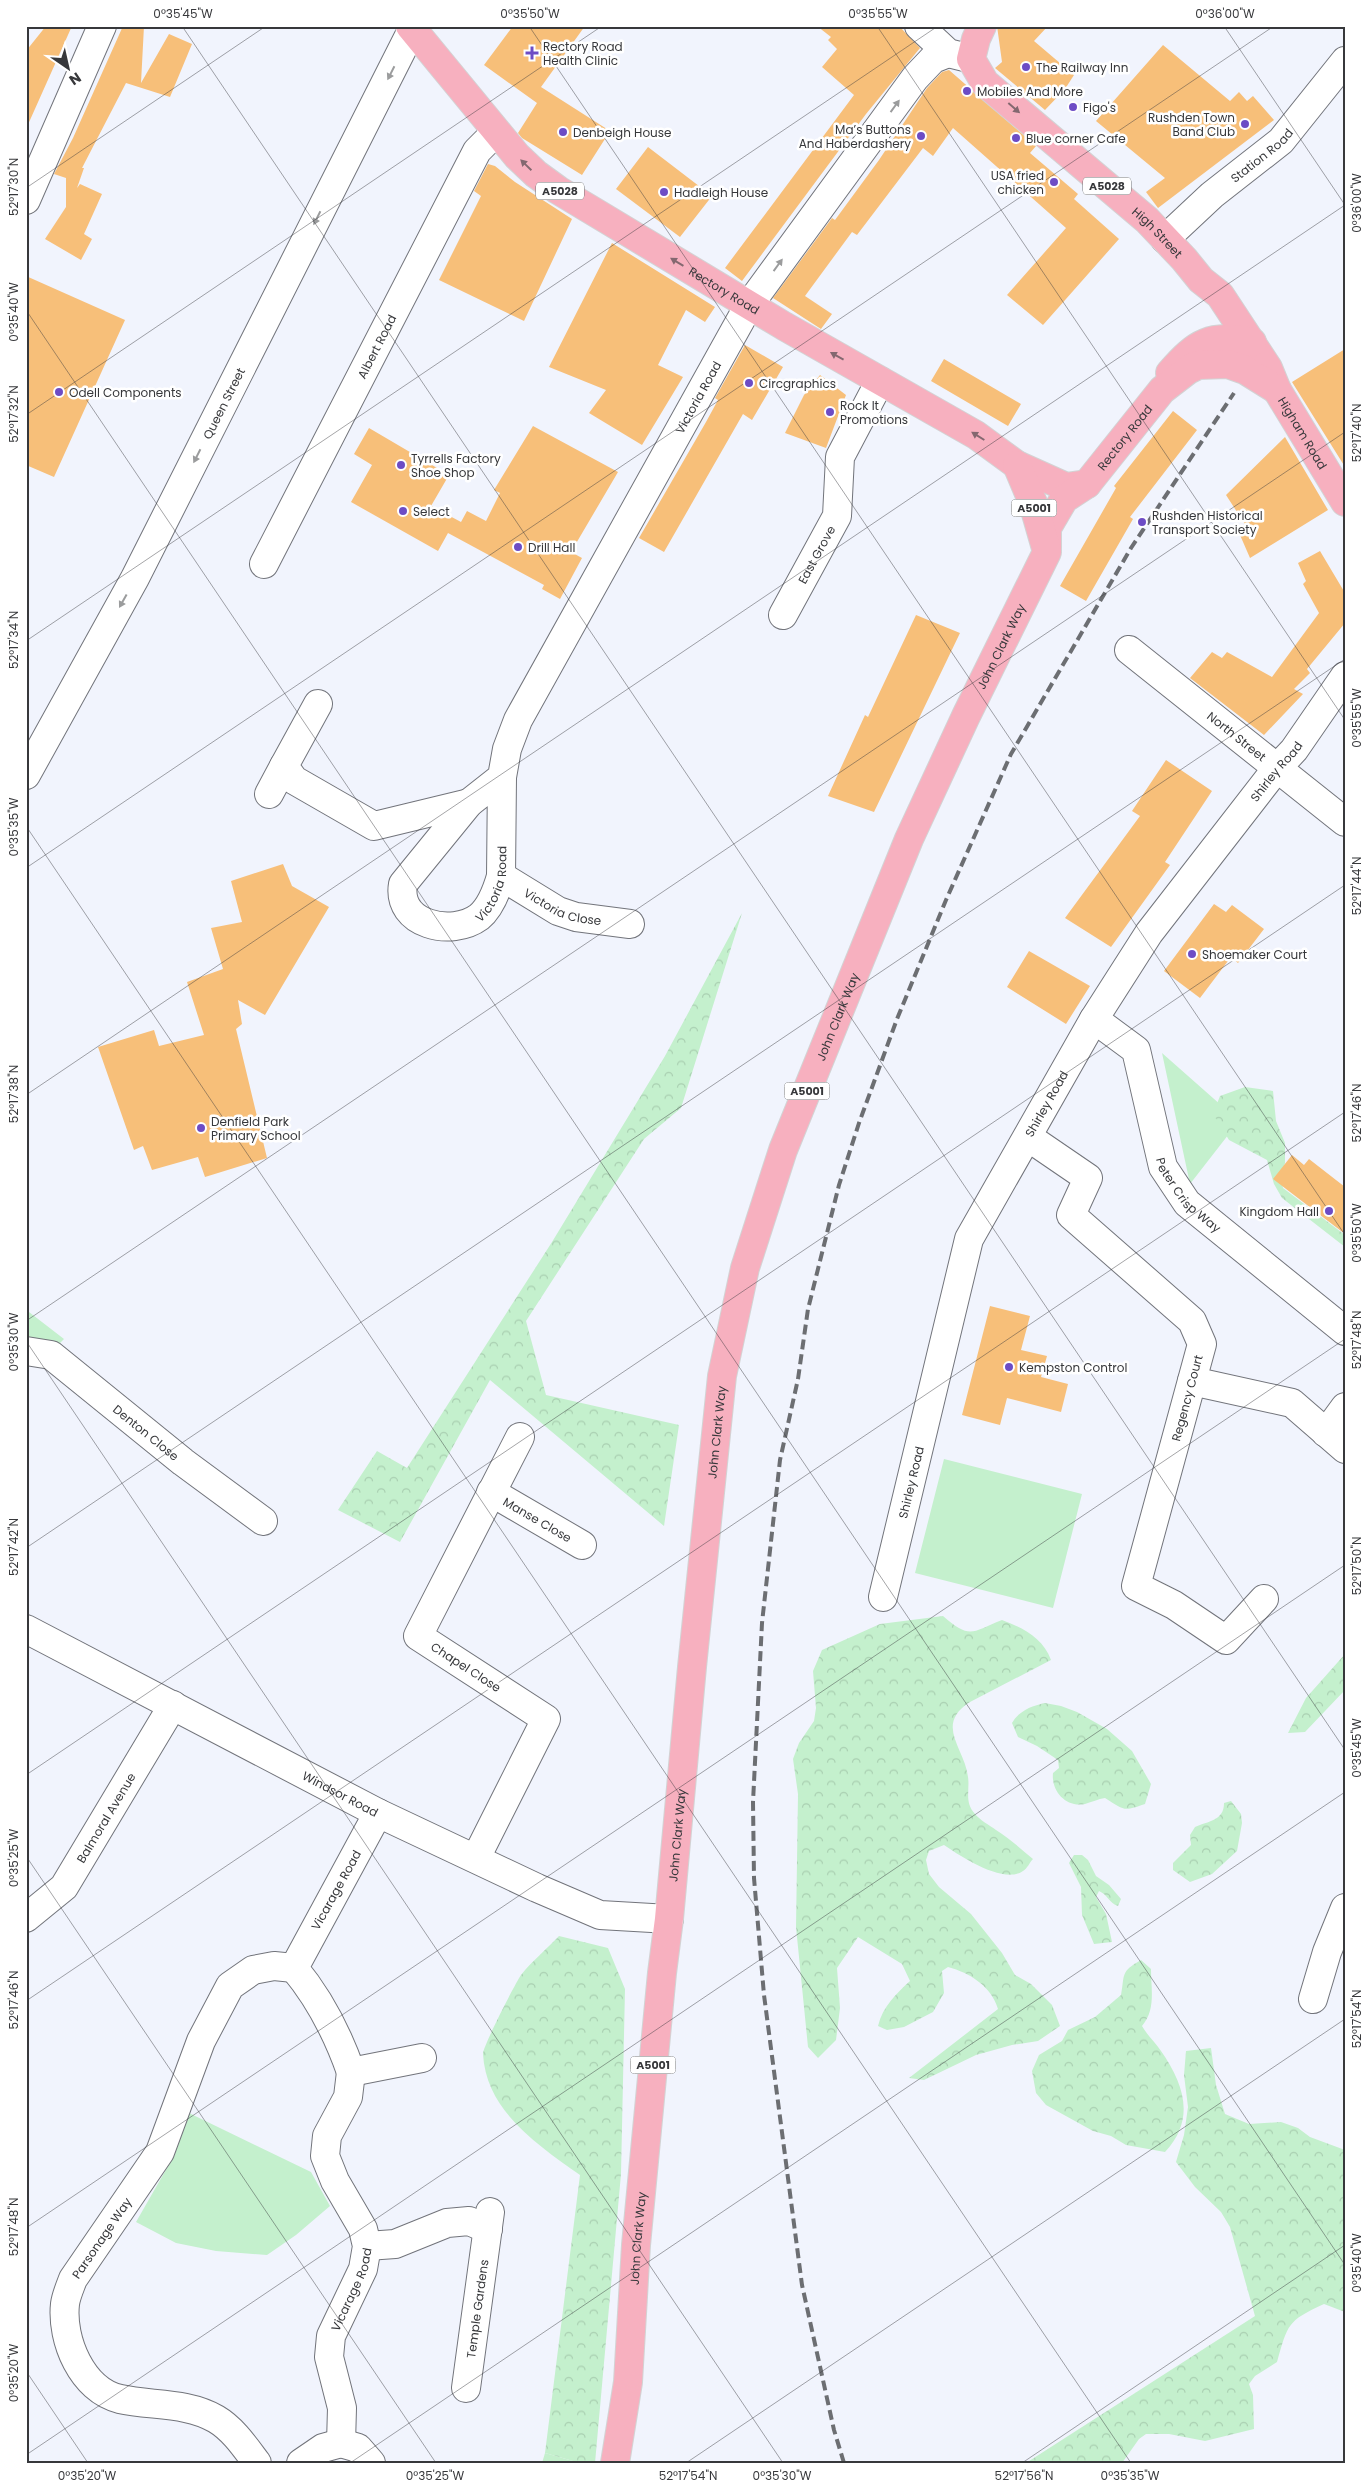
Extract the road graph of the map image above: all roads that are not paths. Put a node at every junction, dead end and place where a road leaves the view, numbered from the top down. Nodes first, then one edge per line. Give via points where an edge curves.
1 (102, 26) edge
2 (919, 26) edge
3 (982, 26) edge
4 (413, 27) edge
5 (960, 56) junction
6 (1345, 61) edge
7 (496, 132) junction
8 (26, 200) edge
9 (1165, 239) junction
10 (1200, 280) junction
11 (749, 305) junction
12 (1209, 340) junction
13 (1252, 342) junction
14 (1198, 365) junction
15 (880, 381) junction
16 (1162, 390) junction
17 (1277, 390) junction
18 (1017, 464) junction
19 (1086, 484) junction
20 (1345, 502) edge
21 (1046, 552) junction
22 (264, 564) dead end
23 (782, 615) dead end
24 (1129, 650) dead end
25 (1345, 676) edge
26 (318, 704) dead end
27 (284, 766) junction
28 (1276, 768) junction
29 (26, 775) edge
30 (502, 777) junction
31 (269, 794) dead end
32 (469, 803) junction
33 (1345, 822) edge
34 (501, 876) junction
35 (630, 924) dead end
36 (1094, 1019) junction
37 (1028, 1137) junction
38 (1345, 1331) edge
39 (26, 1351) edge
40 (1192, 1381) junction
41 (1345, 1408) edge
42 (520, 1437) dead end
43 (1335, 1441) edge
44 (492, 1492) junction
45 (263, 1521) dead end
46 (582, 1545) dead end
47 (883, 1597) dead end
48 (1264, 1600) dead end
49 (26, 1629) edge
50 (173, 1706) junction
51 (378, 1813) junction
52 (476, 1858) junction
53 (1345, 1908) edge
54 (26, 1918) edge
55 (669, 1919) junction
56 (1336, 1956) edge
57 (294, 1968) junction
58 (1313, 1999) dead end
59 (422, 2058) dead end
60 (351, 2072) junction
61 (367, 2246) junction
62 (466, 2388) dead end
63 (342, 2443) junction
64 (257, 2463) edge
65 (301, 2463) edge
66 (371, 2463) edge
67 (615, 2463) edge

1 - 8 street
2 - 5 street, High Street
3 - 5 main road via 976,39
4 - 7 main road, Rectory Road / A5028
4 -> 29 street, Queen Street via 135,578
5 -> 9 main road, High Street / A5028 via 985,84
11 -> 5 street, Victoria Road via 916,78 934,59
6 - 9 street, Station Road via 1281,141 1212,195
11 -> 7 main road, Rectory Road / A5028 via 558,190 536,174
7 - 22 street, Albert Road via 477,151
9 - 10 main road, High Street / A5028
10 - 12 main road, A5028 via 1209,308
10 - 13 main road, High Street / A5028 via 1220,295
15 -> 11 main road, Rectory Road / A5028
11 - 30 street, Victoria Road via 518,720 507,749
12 - 13 main road
12 - 14 main road, A5028
12 - 16 main road, Rectory Road via 1184,356 1167,376
13 - 17 main road, High Street / A5028
14 - 16 main road, Rectory Road
14 - 17 main road, A5028 via 1238,366
18 -> 15 main road, Rectory Road / A5028 via 976,435
15 - 23 street, East Grove via 840,457 837,516
16 - 19 main road, Rectory Road
17 - 20 main road, Higham Road / A5028
18 - 19 main road, Rectory Road / A5028 via 1066,487
18 - 21 main road, A5001 via 1033,503
19 - 21 main road, Rectory Road / A5001 via 1082,505 1068,530
21 - 55 main road, John Clark Way / A5001 via 909,840 783,1150 745,1268 722,1376
24 - 28 street, North Street
25 - 28 street, Shirley Road via 1294,750
26 - 27 street
27 - 31 street
27 - 32 street via 294,780 374,826
28 - 33 street, North Street
28 - 36 street, Shirley Road via 1148,933
30 - 32 street, Victoria Road
30 - 34 street, Victoria Road
32 - 34 street, Victoria Road via 403,884 401,897 404,905 413,916 426,922 457,927 469,923 487,908
34 - 35 street, Victoria Close via 558,911 576,917
36 - 37 street, Shirley Road
36 - 38 street, Peter Crisp Way via 1136,1050 1163,1167 1187,1203
37 - 40 street, Regency Court via 1088,1178 1071,1215 1192,1321 1202,1344
37 - 47 street, Shirley Road via 970,1239
39 - 45 street, Denton Close via 51,1355 183,1462
40 - 43 street via 1292,1403
40 - 48 street, Regency Court via 1136,1586 1174,1604 1226,1640
41 - 43 street
42 - 44 street, Chapel Close
44 - 46 street, Manse Close
44 - 52 street, Chapel Close via 418,1636 546,1719
49 - 50 street, Windsor Road
50 - 51 street, Windsor Road
50 - 54 street, Balmoral Avenue via 64,1888
51 - 52 street, Windsor Road
51 - 57 street, Vicarage Road
52 - 55 street, Windsor Road via 600,1915
53 - 56 street
55 - 67 main road, John Clark Way / A5001 via 636,2245 628,2382
56 - 58 street
57 - 60 street, Vicarage Road via 310,1987
57 - 64 street, Parsonage Way via 274,1966 253,1970 230,1986 201,2041 160,2152 73,2279 65,2303 64,2327 71,2350 97,2388 118,2399 190,2408 215,2418 234,2433
59 - 60 street
60 - 61 street, Vicarage Road via 348,2097 327,2136 325,2156 335,2181 363,2229
61 - 62 street, Temple Gardens via 395,2244 447,2222 489,2221
61 - 63 street, Vicarage Road via 363,2269 331,2336 329,2357 342,2408
63 - 65 street via 323,2448
63 - 66 street via 358,2448

